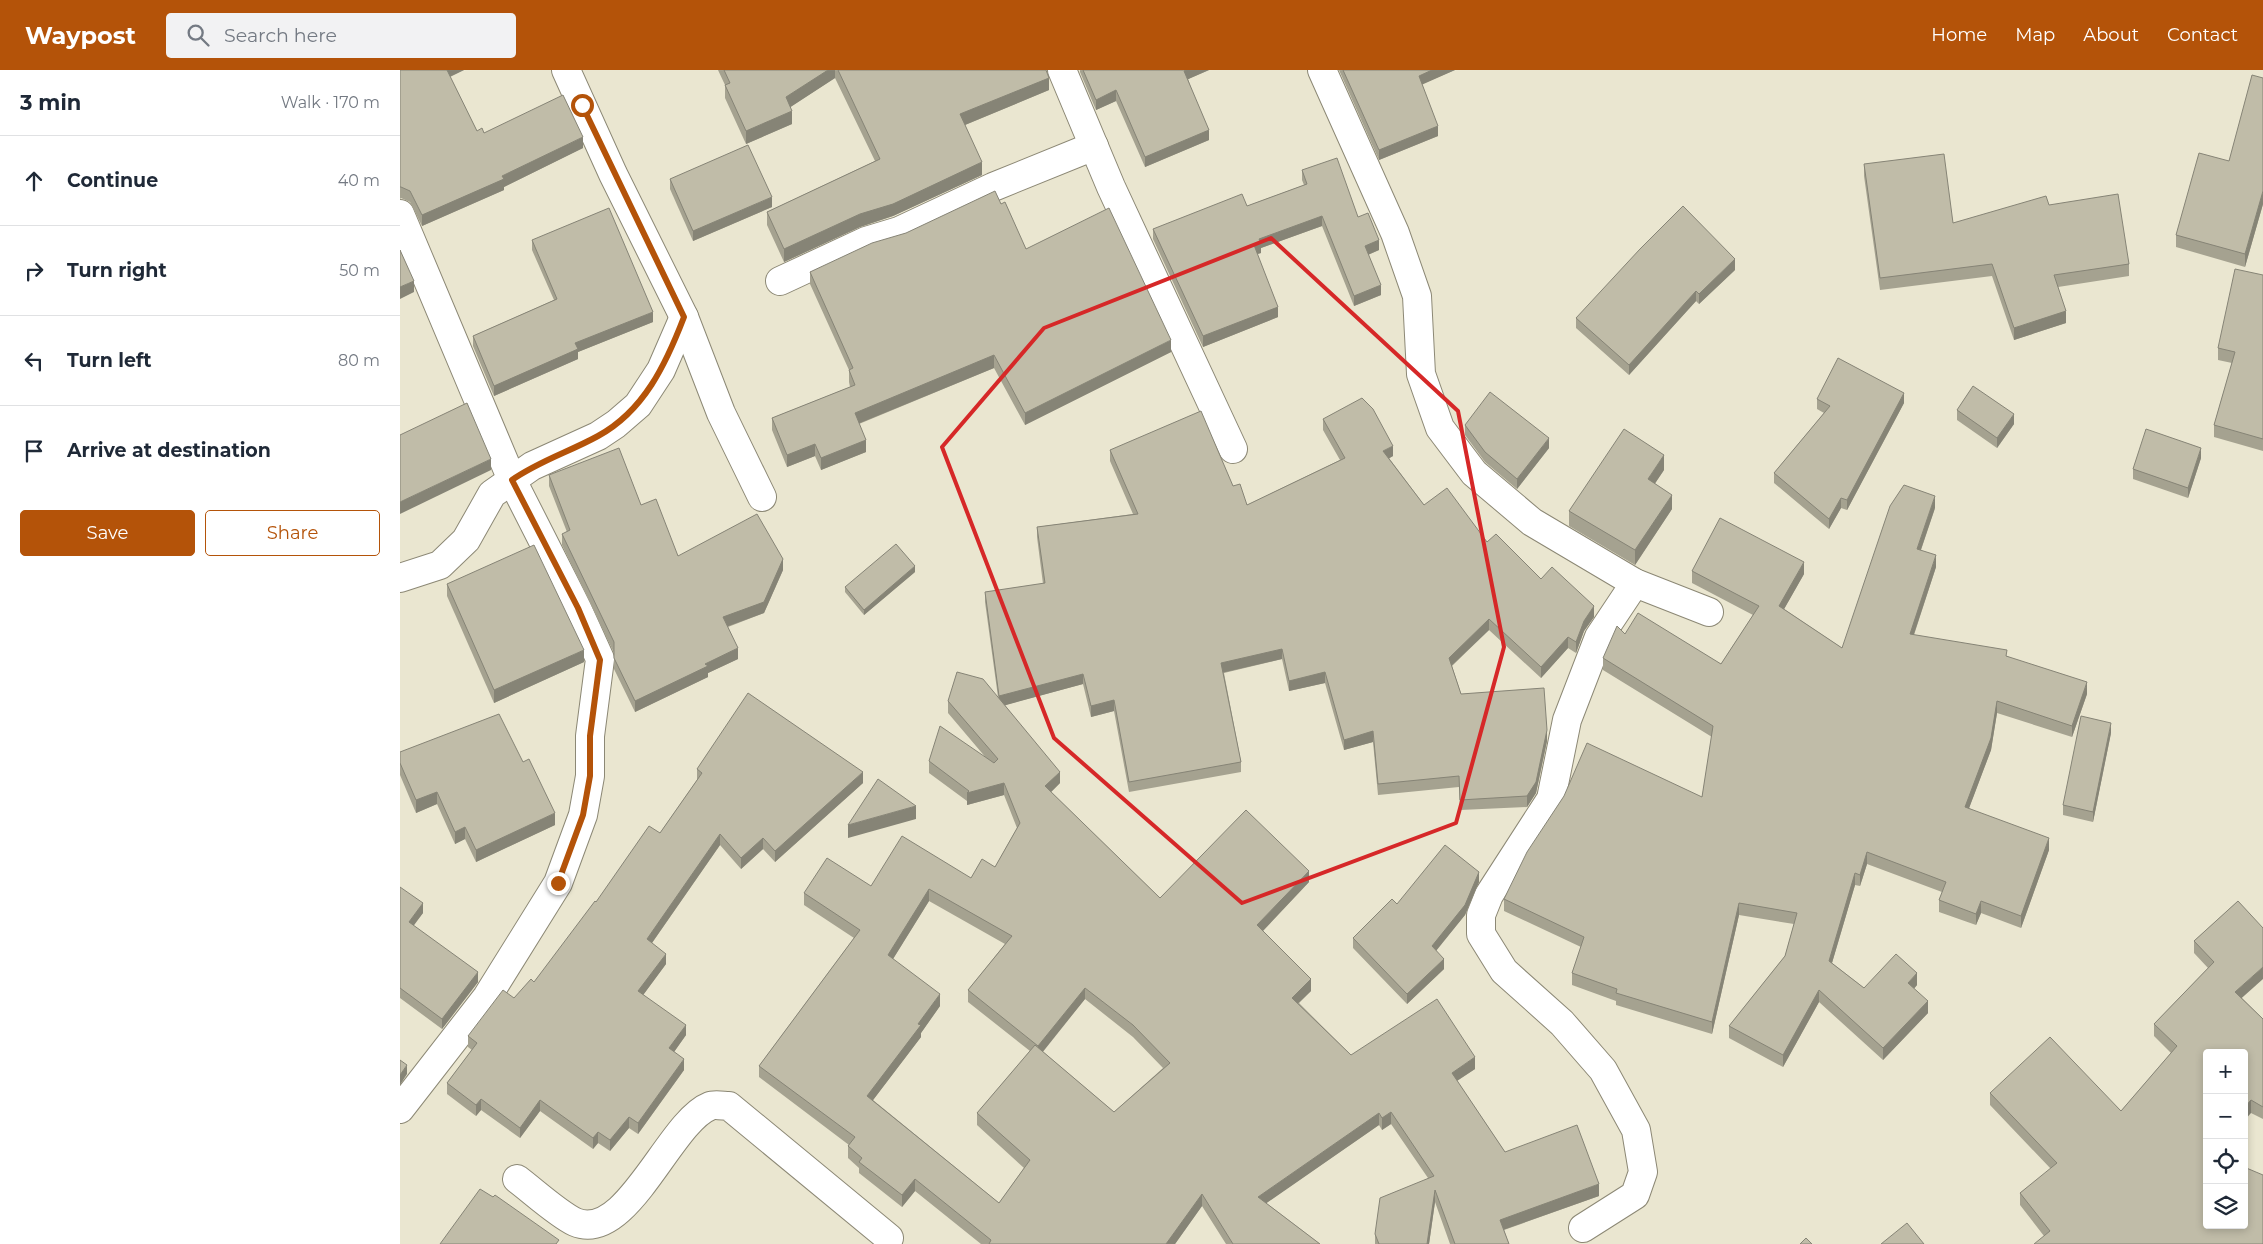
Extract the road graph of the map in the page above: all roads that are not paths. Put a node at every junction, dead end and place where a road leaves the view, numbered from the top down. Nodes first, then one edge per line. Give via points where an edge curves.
1 (566, 70) edge
2 (1062, 70) edge
3 (1322, 70) edge
4 (1094, 146) junction
5 (400, 214) edge
6 (780, 281) dead end
7 (684, 317) junction
8 (1233, 449) dead end
9 (512, 480) junction
10 (762, 496) dead end
11 (400, 578) edge
12 (1635, 583) junction
13 (1709, 612) dead end
14 (400, 1109) edge
15 (517, 1179) dead end
16 (1583, 1228) dead end
17 (890, 1242) edge

1 - 7 street
2 - 4 street
3 - 12 street via 1395,233 1417,296 1422,374 1440,428 1474,473 1532,522
4 - 6 street via 899,230 866,241
4 - 8 street
5 - 9 street
7 - 9 street via 661,370 638,404 598,436 532,466
7 - 10 street via 721,413
9 - 11 street via 492,494 466,540 440,565
9 - 14 street via 578,608 600,660 590,736 590,776 583,815 558,883 487,997
12 - 13 street
12 - 16 street via 1599,637 1567,720 1551,799 1489,895 1480,915 1480,934 1504,971 1562,1023 1603,1070 1636,1130 1643,1172 1635,1195
15 - 17 street via 576,1222 597,1225 617,1214 694,1118 711,1105 729,1106

